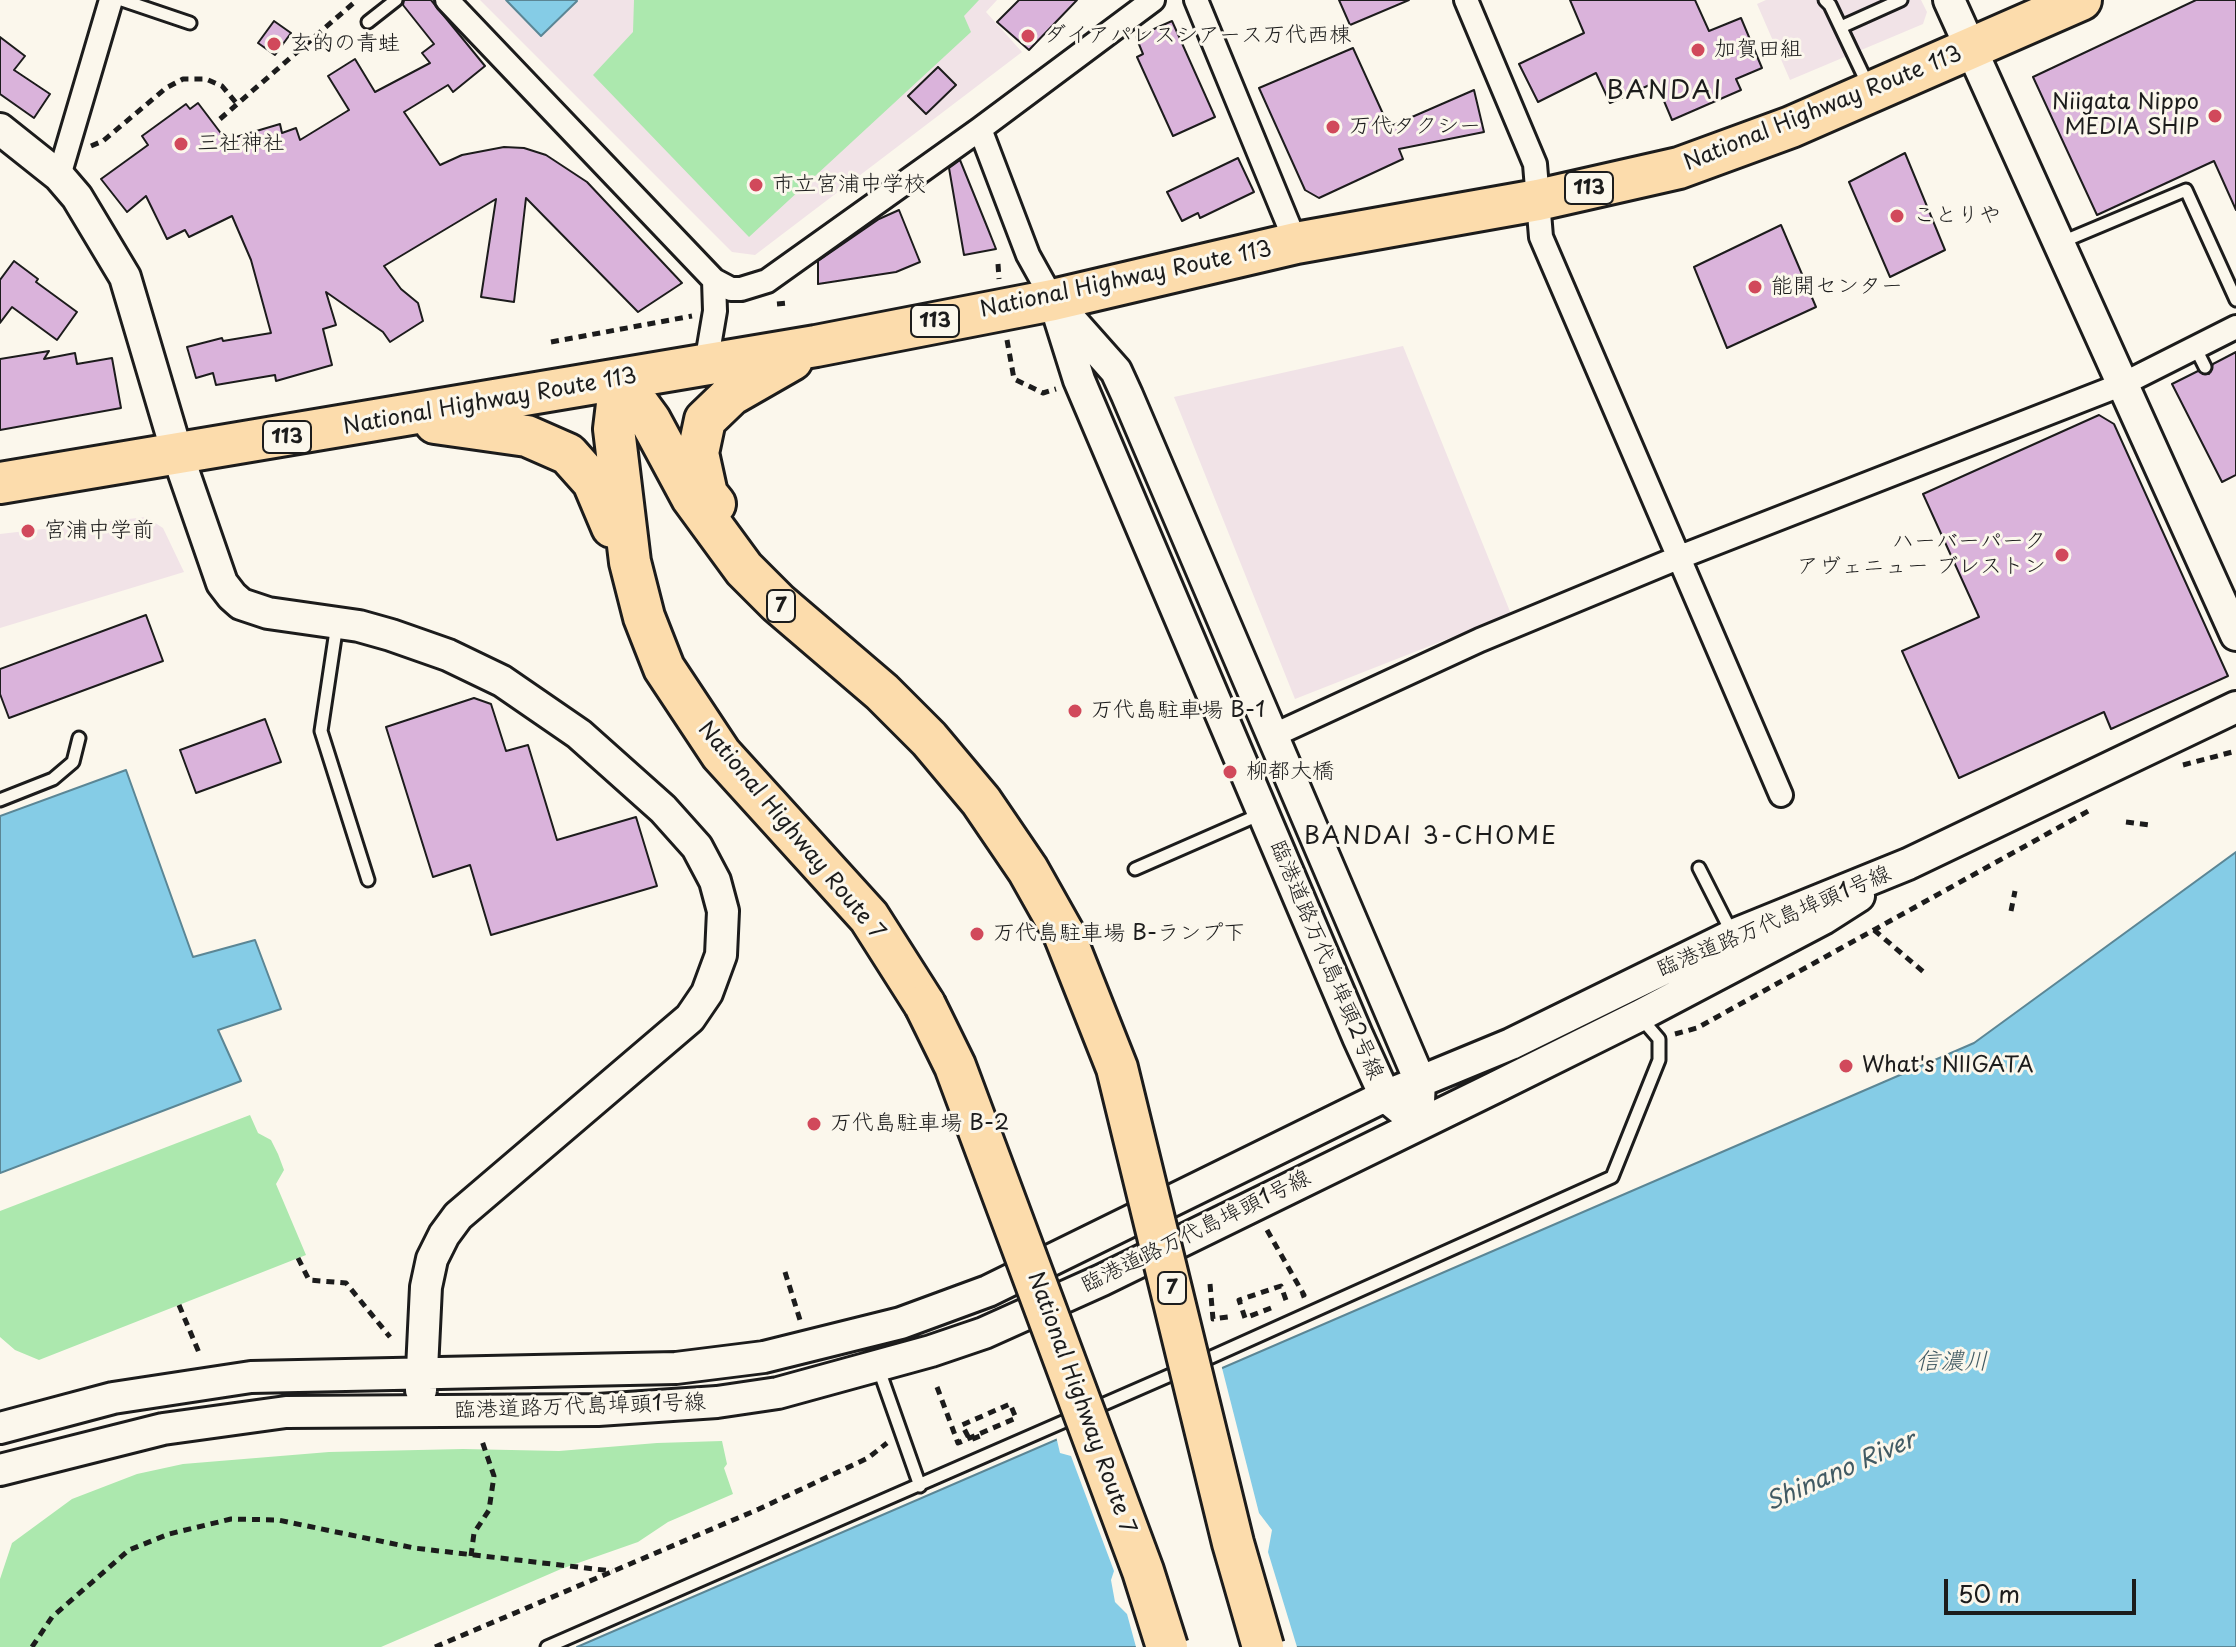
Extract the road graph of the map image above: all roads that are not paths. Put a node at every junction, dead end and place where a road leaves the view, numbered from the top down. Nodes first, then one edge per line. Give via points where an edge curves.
1 (111, 0) edge
2 (122, 0) edge
3 (396, 0) edge
4 (447, 0) edge
5 (1153, 0) edge
6 (1196, 0) edge
7 (1466, 0) edge
8 (1901, 0) edge
9 (1949, 0) edge
10 (2081, 0) edge
11 (1829, 2) edge
12 (368, 22) dead end
13 (190, 23) dead end
14 (1841, 27) junction
15 (1971, 50) junction
16 (1871, 93) junction
17 (0, 129) edge
18 (980, 129) junction
19 (63, 162) junction
20 (1538, 200) junction
21 (1296, 243) junction
22 (2059, 243) junction
23 (714, 280) junction
24 (1053, 300) junction
25 (2236, 300) edge
26 (2236, 327) edge
27 (816, 346) junction
28 (706, 364) junction
29 (620, 379) junction
30 (2123, 384) junction
31 (396, 417) junction
32 (178, 456) junction
33 (0, 483) edge
34 (1680, 557) junction
35 (744, 569) junction
36 (644, 617) junction
37 (337, 623) junction
38 (2236, 635) edge
39 (2236, 707) edge
40 (1270, 737) junction
41 (79, 738) dead end
42 (1781, 795) dead end
43 (0, 800) edge
44 (1263, 813) junction
45 (1908, 864) junction
46 (1699, 868) dead end
47 (1135, 869) dead end
48 (368, 880) dead end
49 (1733, 935) junction
50 (1649, 1028) junction
51 (1420, 1081) junction
52 (1385, 1096) junction
53 (1418, 1123) junction
54 (878, 1367) junction
55 (422, 1373) junction
56 (420, 1412) junction
57 (0, 1428) edge
58 (0, 1470) edge
59 (920, 1486) junction
60 (547, 1647) edge
61 (1167, 1647) edge
62 (1263, 1647) edge

1 - 19 street
2 - 13 lane
3 - 12 lane
4 - 23 street
5 - 18 street
6 - 21 street
7 - 20 street via 1535,164
8 - 14 lane
9 - 15 street
10 - 15 highway, National Highway Route 113 / 113
11 - 14 lane
14 - 16 lane
15 - 16 highway, National Highway Route 113 / 113
15 - 22 street
16 - 20 highway, National Highway Route 113 / 113 via 1679,168
17 - 19 street
18 - 23 street via 759,286 731,289
18 - 24 street via 1028,255
19 - 32 street via 125,277
20 - 21 highway, National Highway Route 113 / 113
20 - 34 street via 1541,237
21 - 24 highway, National Highway Route 113 / 113
22 - 25 lane via 2186,190
22 - 30 street
23 - 28 street
24 - 27 highway, National Highway Route 113 / 113
24 - 40 street, 臨港道路万代島埠頭2号線 via 1116,371
24 - 44 street, 臨港道路万代島埠頭2号線 via 1079,380
26 - 30 street via 2200,357
27 - 28 highway, National Highway Route 113 / 113
27 - 35 highway via 731,395 705,420 699,435 707,494 735,530
28 - 29 highway, National Highway Route 113 / 113
29 - 31 highway, National Highway Route 113 / 113
29 - 35 highway, 7 via 650,420 692,498
29 - 36 highway, National Highway Route 7 via 614,429 619,484
30 - 34 street
30 - 38 street
31 - 32 highway, National Highway Route 113 / 113
31 - 36 highway via 527,436 568,454 593,482
32 - 33 highway, National Highway Route 113 / 113
32 - 37 street via 222,583 232,596 268,613
34 - 40 street via 1480,640
34 - 42 street
35 - 62 highway, 7, bridge via 929,739 981,801 1064,934 1117,1068
36 - 61 highway, National Highway Route 7, bridge via 664,668 721,754 869,917 925,1005 961,1080
37 - 48 lane via 321,731
37 - 55 street via 391,635 475,667 579,734 697,847 723,911 715,975 690,1018 458,1216 444,1235 426,1287
39 - 45 street, 臨港道路万代島埠頭1号線
40 - 51 street, 臨港道路万代島埠頭2号線
41 - 43 lane via 73,762 53,779
44 - 47 lane
44 - 52 street, 臨港道路万代島埠頭2号線
45 - 49 street, 臨港道路万代島埠頭1号線
45 - 50 street, 臨港道路万代島埠頭1号線
46 - 49 lane
49 - 51 street, 臨港道路万代島埠頭1号線 via 1511,1044
50 - 53 street, 臨港道路万代島埠頭1号線
50 - 59 lane via 1659,1060 1612,1177
51 - 52 street, 臨港道路万代島埠頭1号線
51 - 53 street, 臨港道路万代島埠頭2号線
52 - 53 street, 臨港道路万代島埠頭2号線
52 - 55 street, 臨港道路万代島埠頭1号線 via 988,1291 864,1334 764,1357 676,1368
53 - 54 street, 臨港道路万代島埠頭1号線 via 984,1333
54 - 56 street, 臨港道路万代島埠頭1号線 via 778,1393 717,1402
54 - 59 lane
55 - 56 street
55 - 57 street, 臨港道路万代島埠頭1号線 via 295,1374 221,1381 113,1398
56 - 58 street, 臨港道路万代島埠頭1号線 via 286,1412 226,1419 102,1442
59 - 60 lane

